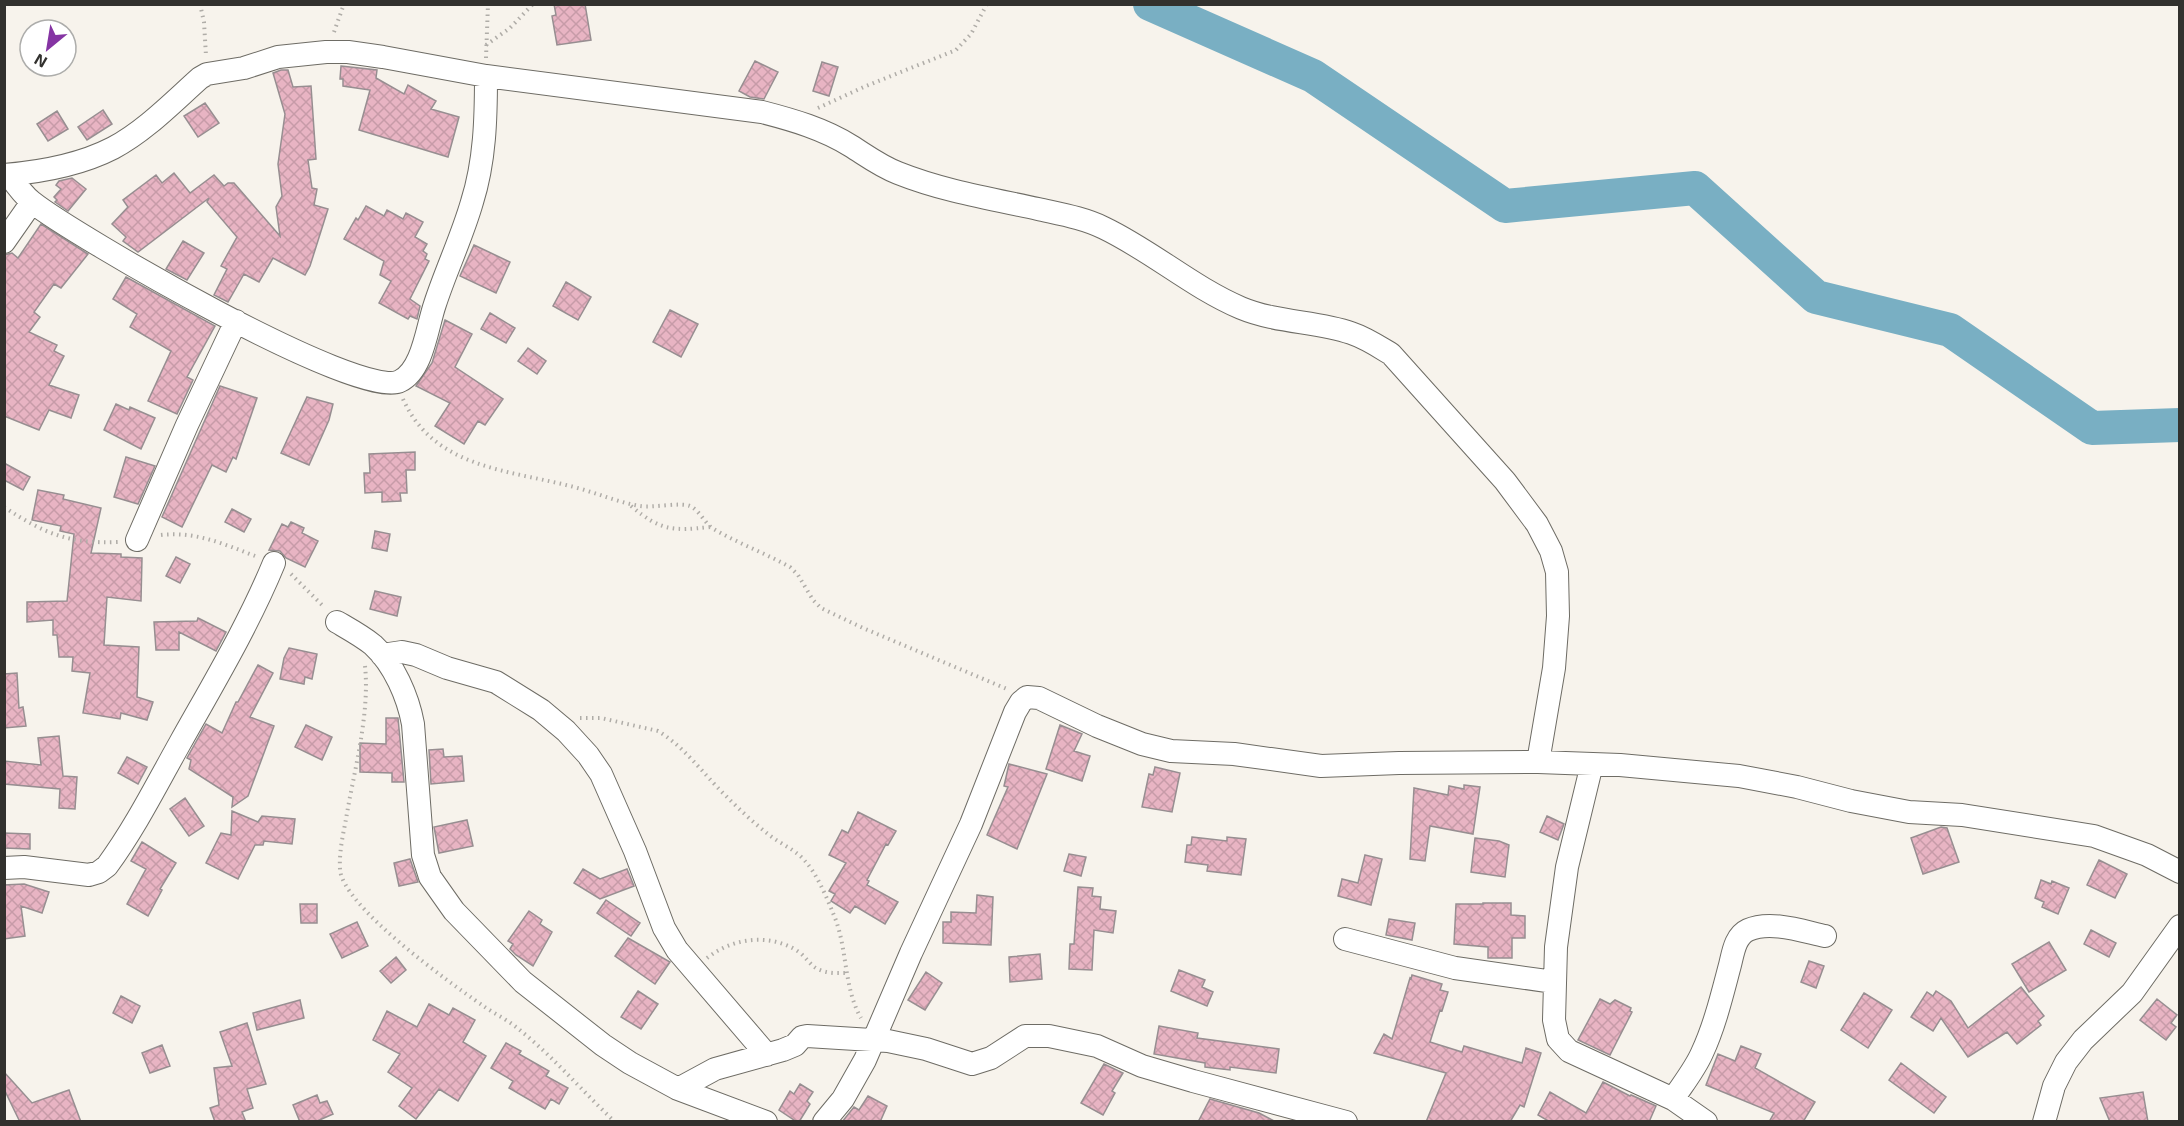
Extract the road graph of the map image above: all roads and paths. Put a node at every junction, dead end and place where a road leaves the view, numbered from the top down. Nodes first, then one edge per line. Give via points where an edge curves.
1 (200, 4) edge
2 (344, 4) edge
3 (488, 4) edge
4 (533, 4) edge
5 (987, 4) edge
6 (485, 45) junction
7 (326, 52) junction
8 (207, 75) junction
9 (486, 76) junction
10 (792, 120) junction
11 (7, 175) edge
12 (32, 202) junction
13 (4, 242) edge
14 (236, 321) junction
15 (398, 383) junction
16 (629, 504) junction
17 (4, 507) edge
18 (710, 527) junction
19 (137, 540) junction
20 (274, 563) junction
21 (337, 622) joint
22 (374, 659) junction
23 (1027, 697) junction
24 (555, 722) junction
25 (1538, 762) junction
26 (1592, 764) junction
27 (4, 868) edge
28 (2180, 872) edge
29 (2180, 926) edge
30 (1825, 936) dead end
31 (1345, 939) dead end
32 (693, 970) junction
33 (848, 973) junction
34 (1554, 982) junction
35 (872, 1039) junction
36 (767, 1055) junction
37 (678, 1089) junction
38 (1673, 1099) junction
39 (615, 1122) edge
40 (766, 1122) edge
41 (824, 1122) edge
42 (1346, 1122) edge
43 (1706, 1122) edge
44 (2044, 1122) edge

1 - 8 path
2 - 7 path
3 - 6 path
4 - 6 path via 517,22
5 - 10 path via 971,34 956,50
6 - 9 path
7 - 8 street via 278,57
7 - 9 street via 384,57
8 - 11 street via 114,148 80,162
9 - 10 street via 727,106
9 - 15 street via 486,126 473,199 418,361 408,377
10 - 25 street via 850,145 898,173 1102,227 1242,308 1280,320 1350,332 1391,354 1505,481 1537,524 1551,551 1557,572 1558,616 1554,668
11 - 12 street
12 - 13 street
12 - 14 street
14 - 15 street via 288,348 365,379
14 - 19 street
15 - 16 path via 414,420 425,433 468,461
16 - 18 path via 646,519 669,529
16 - 18 path via 692,506
17 - 19 path via 52,535 94,543
18 - 23 path via 790,567 821,608
19 - 20 path via 171,534 203,537
20 - 21 path via 300,582
20 - 27 street via 231,654 106,866 89,875
21 - 22 street via 372,645
22 - 24 street via 402,652 487,678
22 - 37 street via 410,708 423,855 430,877 442,895 523,982 630,1063
22 - 39 path via 342,845 340,870 344,883 351,896 402,944 449,982 516,1027
23 - 25 street via 1039,698 1142,744 1171,751 1234,754 1321,766
23 - 35 street via 1015,712 971,824
24 - 32 street via 601,774 636,851 664,928
24 - 33 path via 601,718 658,731 675,743 767,834 806,861 834,915
25 - 26 street
26 - 28 street via 1739,776 1909,812 1962,815 2094,836
26 - 34 street via 1567,867
29 - 44 street via 2132,993 2066,1062 2054,1086
30 - 38 street via 1765,926 1742,933 1709,1036
31 - 34 street via 1455,968
32 - 33 path via 724,947 762,939 793,948 818,970
32 - 36 street
33 - 35 path via 851,995
34 - 38 street via 1558,1039 1569,1051
35 - 36 street via 807,1036 793,1046
35 - 41 street via 854,1083
35 - 42 street via 907,1044 972,1064 991,1058 1025,1036 1049,1036 1097,1046 1142,1066
36 - 37 street via 715,1069
37 - 40 street
38 - 43 street

